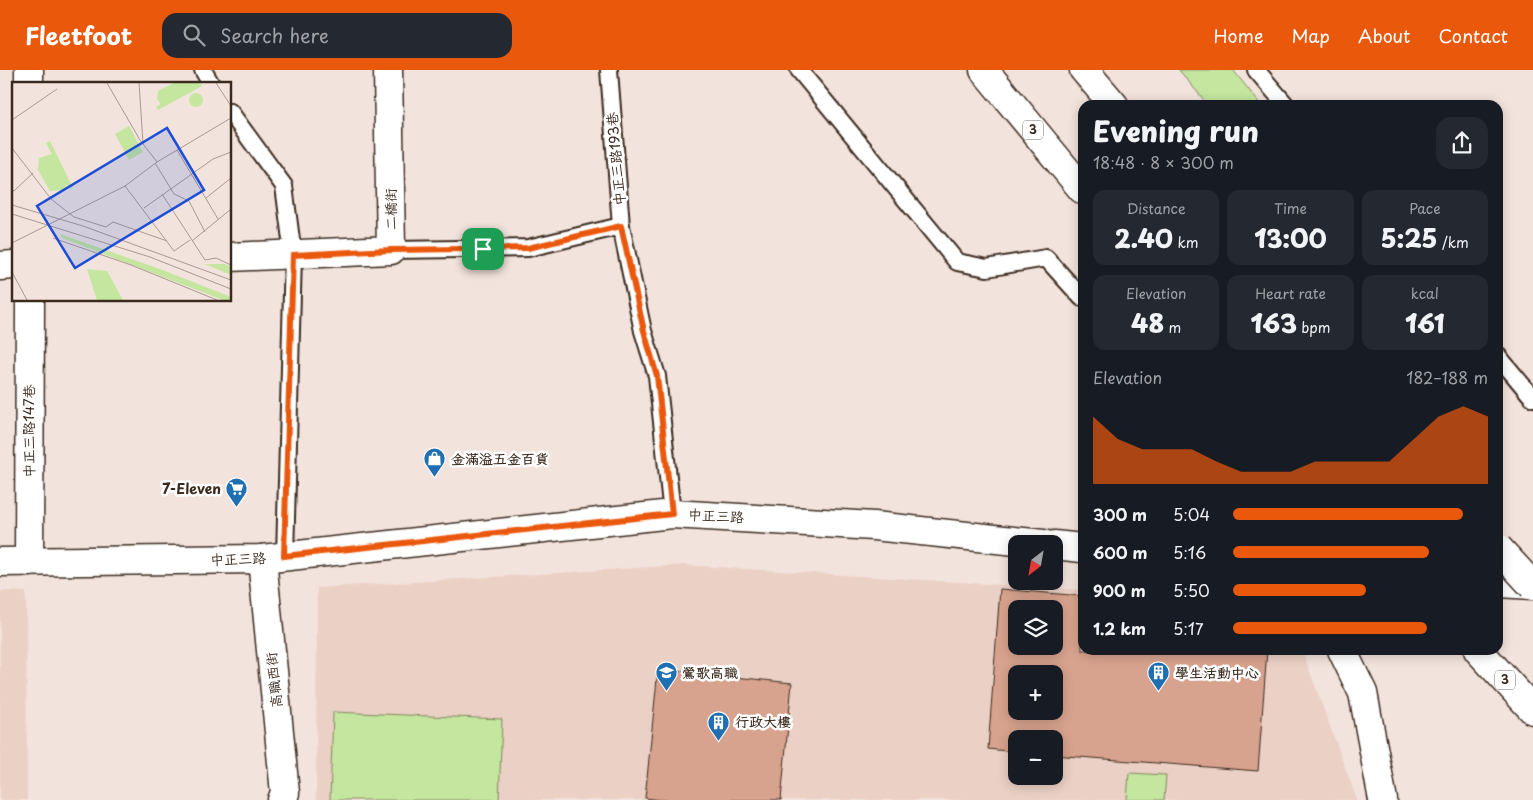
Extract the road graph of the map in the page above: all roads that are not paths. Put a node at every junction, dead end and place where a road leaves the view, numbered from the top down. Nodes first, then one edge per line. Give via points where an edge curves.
1 (202, 70) edge
2 (388, 70) edge
3 (609, 70) edge
4 (799, 70) edge
5 (984, 70) edge
6 (1084, 70) edge
7 (1256, 70) edge
8 (210, 82) edge
9 (1110, 100) edge
10 (1282, 100) edge
11 (231, 113) edge
12 (1078, 184) edge
13 (621, 226) junction
14 (391, 250) junction
15 (293, 255) junction
16 (231, 257) edge
17 (1078, 294) edge
18 (30, 301) edge
19 (1503, 362) edge
20 (1533, 398) edge
21 (672, 514) junction
22 (1008, 540) edge
23 (1063, 546) edge
24 (1078, 548) edge
25 (1503, 553) edge
26 (273, 558) junction
27 (0, 562) edge
28 (29, 562) junction
29 (1503, 583) edge
30 (1533, 585) edge
31 (1344, 655) edge
32 (1483, 655) edge
33 (1533, 710) edge
34 (285, 798) edge
35 (1383, 800) edge

1 - 8 lane
2 - 14 main road, 二橋街
3 - 13 lane, 中正三路193巷
4 - 17 lane via 957,262 987,268 1046,258
5 - 12 main road, 3
6 - 9 main road
7 - 10 lane
11 - 15 lane via 284,186
13 - 14 lane via 528,248
13 - 21 lane, 中正三路193巷 via 657,376
14 - 15 main road, 二橋街
15 - 16 main road, 二橋街
15 - 26 lane
18 - 28 main road, 中正三路147巷
19 - 20 lane
21 - 22 main road, 中正三路 via 874,526
21 - 26 main road, 中正三路
23 - 24 main road
25 - 30 main road, bridge
26 - 28 main road, 中正三路
26 - 34 main road, 高職西街
27 - 28 main road, 中正三路
29 - 30 main road
31 - 35 main road via 1363,693
32 - 33 main road, 3

